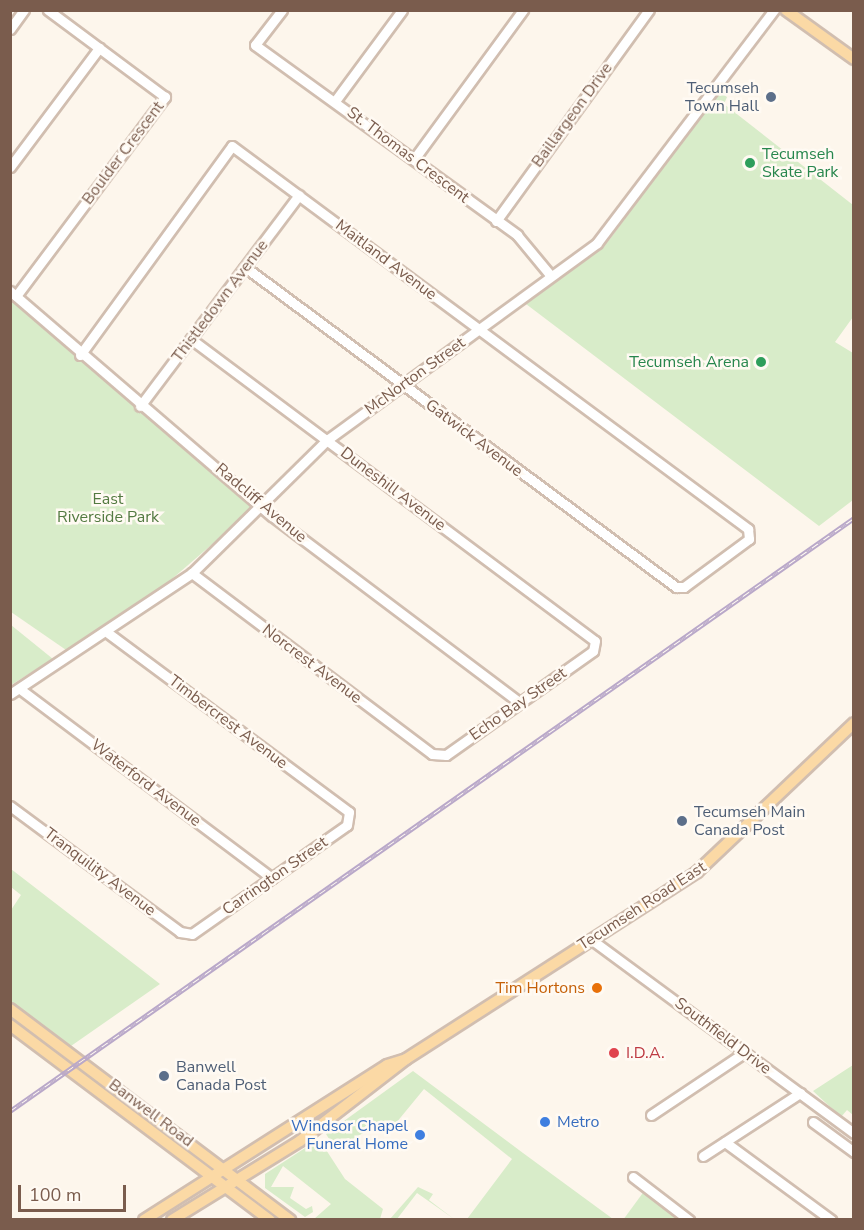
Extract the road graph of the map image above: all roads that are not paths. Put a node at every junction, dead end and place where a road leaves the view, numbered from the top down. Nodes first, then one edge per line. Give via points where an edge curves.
1 (24, 10) edge
2 (48, 10) edge
3 (282, 10) edge
4 (402, 10) edge
5 (523, 10) edge
6 (649, 10) edge
7 (774, 10) edge
8 (786, 10) edge
9 (10, 29) edge
10 (99, 48) junction
11 (854, 59) edge
12 (335, 100) junction
13 (414, 159) junction
14 (10, 167) edge
15 (299, 195) junction
16 (496, 221) junction
17 (245, 267) junction
18 (551, 276) junction
19 (13, 294) edge
20 (479, 329) junction
21 (191, 339) junction
22 (80, 355) junction
23 (402, 385) junction
24 (140, 405) junction
25 (327, 440) junction
26 (261, 505) junction
27 (192, 573) junction
28 (676, 587) joint
29 (108, 633) junction
30 (595, 640) joint
31 (20, 689) junction
32 (10, 694) edge
33 (520, 703) junction
34 (854, 723) edge
35 (432, 754) joint
36 (10, 806) edge
37 (350, 812) joint
38 (272, 878) junction
39 (192, 934) joint
40 (592, 940) junction
41 (10, 1009) edge
42 (10, 1025) edge
43 (745, 1052) junction
44 (406, 1059) junction
45 (800, 1093) junction
46 (651, 1115) dead end
47 (813, 1122) dead end
48 (854, 1133) edge
49 (725, 1142) junction
50 (854, 1152) edge
51 (703, 1156) dead end
52 (223, 1166) junction
53 (211, 1174) junction
54 (633, 1177) dead end
55 (239, 1179) junction
56 (226, 1185) junction
57 (687, 1219) edge
58 (144, 1220) edge
59 (172, 1220) edge
60 (270, 1220) edge
61 (290, 1220) edge
62 (831, 1220) edge

1 - 9 street
2 - 10 street, Boulder Crescent
3 - 12 street, St. Thomas Crescent via 255,45
4 - 12 street
5 - 13 street
6 - 16 street, Baillargeon Drive
7 - 18 street, McNorton Street via 609,230
8 - 11 main road
10 - 14 street
10 - 19 street, Boulder Crescent via 165,97
12 - 13 street, St. Thomas Crescent
13 - 16 street, St. Thomas Crescent
15 - 17 street, Thistledown Avenue
15 - 20 street, Maitland Avenue
15 - 22 street, Maitland Avenue via 232,146
16 - 18 street, St. Thomas Crescent via 517,235
17 - 21 street, Thistledown Avenue
17 - 23 street, Gatwick Avenue
18 - 20 street, McNorton Street
19 - 22 street, Radcliff Avenue
20 - 23 street, McNorton Street
20 - 28 street, Maitland Avenue via 748,529 749,539 684,587
21 - 24 street, Thistledown Avenue
21 - 25 street, Duneshill Avenue
22 - 24 street, Radcliff Avenue
23 - 25 street, McNorton Street
23 - 28 street, Gatwick Avenue
24 - 26 street, Radcliff Avenue
25 - 26 street, McNorton Street
25 - 30 street, Duneshill Avenue
26 - 27 street, McNorton Street
26 - 33 street, Radcliff Avenue
27 - 29 street, McNorton Street
27 - 35 street, Norcrest Avenue
29 - 31 street, McNorton Street
29 - 37 street, Timbercrest Avenue
30 - 33 street, Echo Bay Street via 593,651
31 - 32 street, McNorton Street
31 - 38 street, Waterford Avenue
33 - 35 street, Echo Bay Street via 446,755
34 - 40 main road, Tecumseh Road East via 728,846
36 - 39 street, Tranquility Avenue via 180,932
37 - 38 street, Carrington Street via 347,825
38 - 39 street, Carrington Street
40 - 43 street, Southfield Drive
40 - 44 main road, Tecumseh Road East
41 - 52 main road, Banwell Road
42 - 53 main road, Banwell Road
43 - 45 street, Southfield Drive
43 - 46 street
44 - 52 main road, Tecumseh Road East via 387,1065
44 - 55 main road, Tecumseh Road East via 300,1142
45 - 48 street, Southfield Drive
45 - 49 street
47 - 50 street
49 - 51 street
49 - 62 street
52 - 53 main road, Tecumseh Road East
52 - 55 main road, Banwell Road
53 - 56 main road, Banwell Road
53 - 58 main road, Tecumseh Road East
54 - 57 street
55 - 56 main road, Tecumseh Road East
55 - 61 main road, Banwell Road
56 - 59 main road, Tecumseh Road East
56 - 60 main road, Banwell Road

